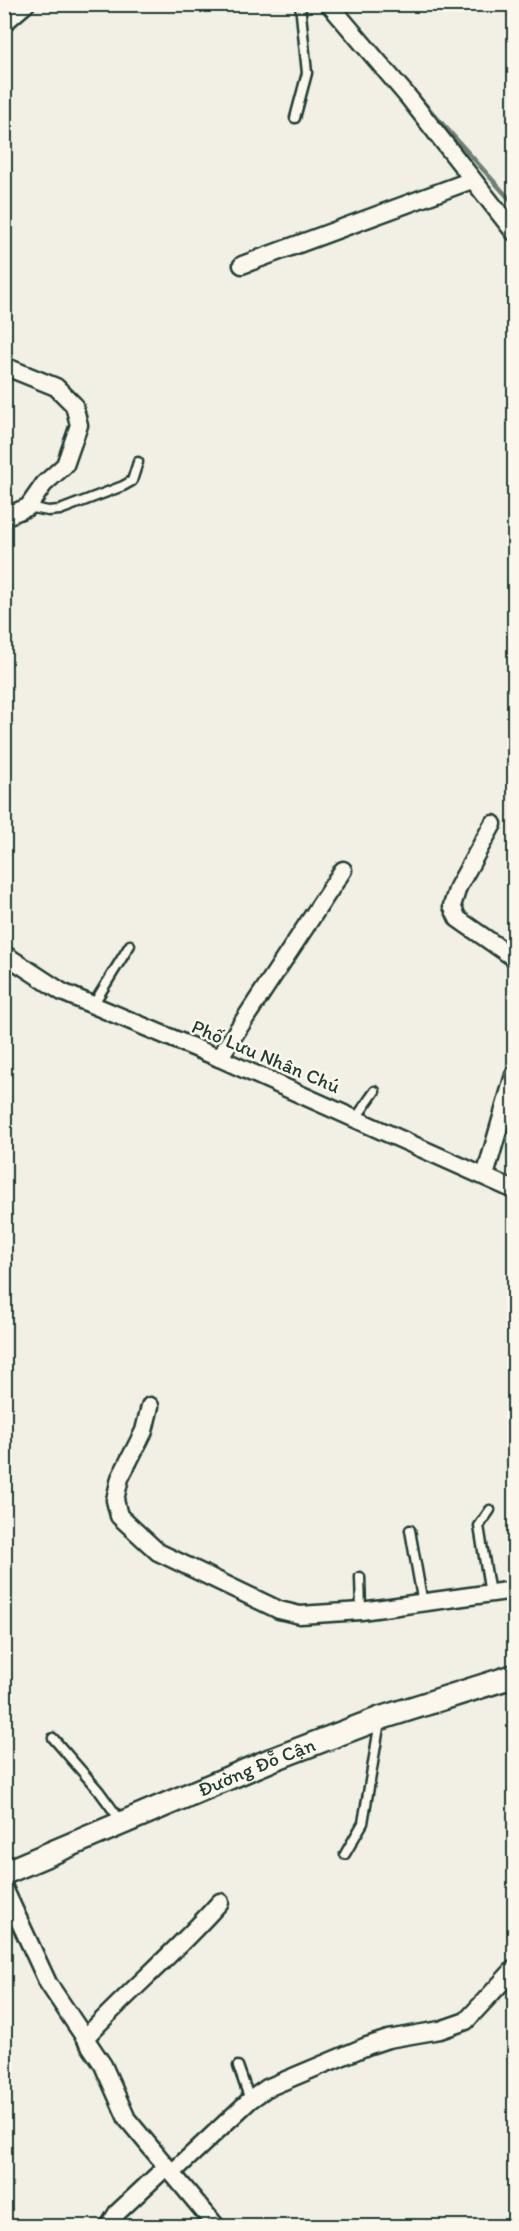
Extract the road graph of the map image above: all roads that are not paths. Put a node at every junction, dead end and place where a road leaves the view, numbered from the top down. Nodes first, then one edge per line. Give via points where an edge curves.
1 (26, 4) edge
2 (300, 4) edge
3 (329, 4) edge
4 (4, 23) edge
5 (295, 118) dead end
6 (472, 180) junction
7 (514, 232) edge
8 (242, 265) dead end
9 (4, 366) edge
10 (138, 462) dead end
11 (28, 507) junction
12 (4, 517) edge
13 (493, 824) dead end
14 (343, 870) dead end
15 (130, 945) dead end
16 (4, 954) edge
17 (514, 958) edge
18 (93, 1005) junction
19 (219, 1058) junction
20 (514, 1075) edge
21 (375, 1091) dead end
22 (356, 1118) junction
23 (485, 1176) junction
24 (514, 1190) edge
25 (150, 1406) dead end
26 (490, 1510) dead end
27 (410, 1530) dead end
28 (360, 1577) dead end
29 (514, 1590) edge
30 (490, 1594) junction
31 (423, 1604) junction
32 (362, 1611) junction
33 (514, 1676) edge
34 (381, 1718) junction
35 (53, 1738) dead end
36 (123, 1824) junction
37 (345, 1854) dead end
38 (5, 1876) edge
39 (220, 1902) dead end
40 (514, 1969) edge
41 (86, 2038) junction
42 (238, 2066) dead end
43 (250, 2100) junction
44 (169, 2170) junction
45 (4, 2220) edge
46 (6, 2226) edge
47 (109, 2226) edge
48 (216, 2226) edge

1 - 4 street
2 - 5 lane via 307,73
3 - 6 street
6 - 7 street
6 - 8 street
9 - 11 street via 56,387 79,415 70,458
10 - 11 lane via 132,481 123,486 60,510
11 - 12 street
13 - 17 street via 458,887 452,906 458,919
14 - 19 street
15 - 18 lane
16 - 18 street, Phố Lưu Nhân Chú via 62,992
18 - 19 street, Phố Lưu Nhân Chú
19 - 22 street, Phố Lưu Nhân Chú
20 - 23 street
21 - 22 lane
22 - 23 street, Phố Lưu Nhân Chú
23 - 24 street, Phố Lưu Nhân Chú
25 - 32 street via 144,1431 120,1478 115,1500 119,1516 158,1552 279,1610 300,1615
26 - 30 lane via 479,1526
27 - 31 lane
28 - 32 lane
29 - 30 street
30 - 31 street
31 - 32 street
33 - 34 main road, Đường Đỗ Cận
34 - 36 main road, Đường Đỗ Cận via 202,1787
34 - 37 lane via 363,1823
35 - 36 lane
36 - 38 main road, Đường Đỗ Cận
38 - 41 street via 48,1983
39 - 41 street
40 - 43 street via 466,2021 366,2046 267,2088
41 - 44 street via 127,2119
42 - 43 lane
43 - 44 street
44 - 47 street via 117,2212
44 - 48 street
45 - 46 lane

